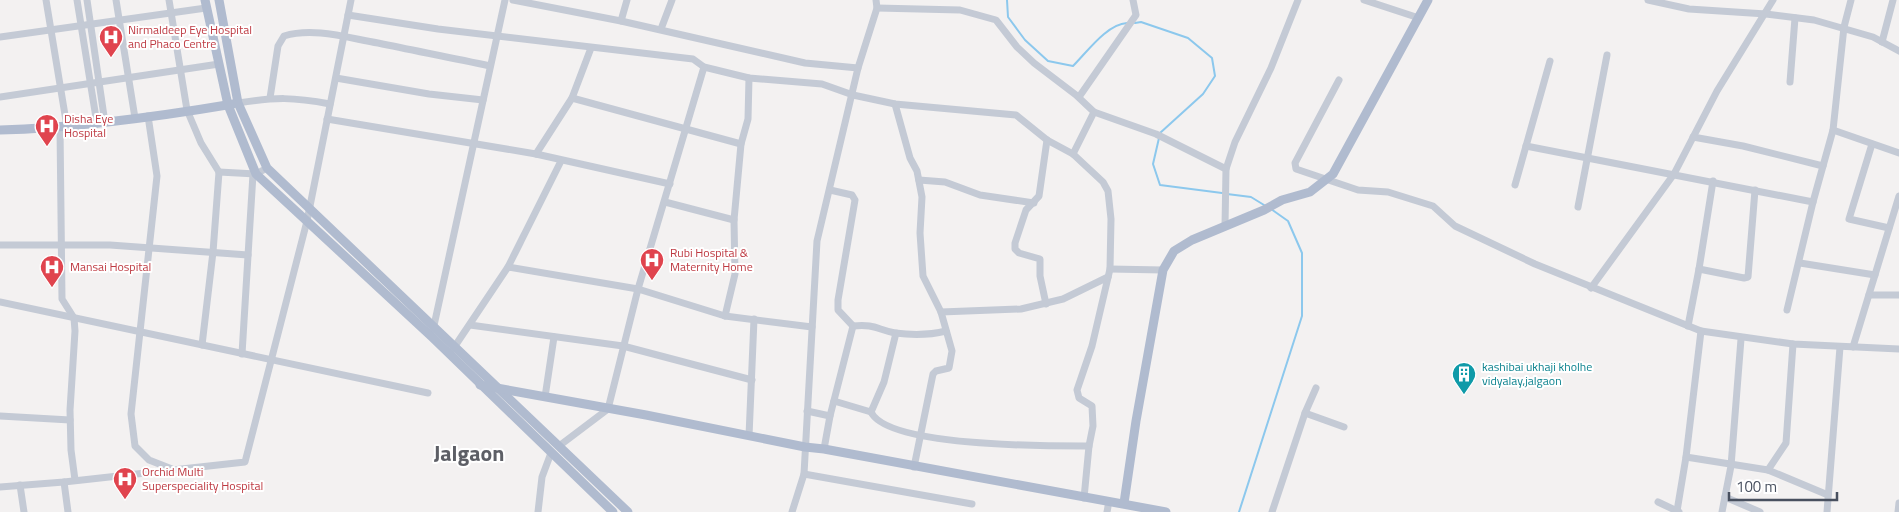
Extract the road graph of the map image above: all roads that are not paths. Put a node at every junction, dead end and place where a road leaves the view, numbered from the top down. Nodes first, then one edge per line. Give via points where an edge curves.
1 (46, 0) edge
2 (77, 0) edge
3 (87, 0) edge
4 (116, 0) edge
5 (170, 0) edge
6 (218, 0) edge
7 (351, 0) edge
8 (505, 0) edge
9 (513, 0) edge
10 (627, 0) edge
11 (672, 0) edge
12 (1133, 0) edge
13 (1298, 0) edge
14 (1364, 0) edge
15 (1428, 0) edge
16 (1648, 0) edge
17 (1689, 0) edge
18 (1772, 0) edge
19 (1851, 0) edge
20 (1893, 0) edge
21 (205, 4) edge
22 (876, 4) edge
23 (1689, 9) junction
24 (172, 14) junction
25 (1766, 14) junction
26 (348, 15) junction
27 (1419, 18) junction
28 (1795, 18) junction
29 (119, 21) junction
30 (621, 21) junction
31 (91, 24) junction
32 (81, 26) junction
33 (1844, 27) junction
34 (661, 30) junction
35 (51, 31) junction
36 (0, 37) edge
37 (344, 37) junction
38 (497, 37) junction
39 (1882, 42) junction
40 (591, 48) junction
41 (1899, 51) edge
42 (1607, 54) dead end
43 (1550, 61) dead end
44 (219, 64) junction
45 (490, 66) junction
46 (704, 67) junction
47 (858, 68) junction
48 (181, 69) junction
49 (127, 78) junction
50 (336, 78) junction
51 (749, 78) junction
52 (1339, 80) dead end
53 (99, 82) junction
54 (1790, 82) dead end
55 (90, 83) junction
56 (60, 88) junction
57 (853, 95) junction
58 (0, 97) edge
59 (270, 98) junction
60 (572, 98) junction
61 (1079, 98) junction
62 (483, 100) junction
63 (238, 103) junction
64 (330, 104) junction
65 (895, 104) junction
66 (228, 105) junction
67 (187, 110) junction
68 (1094, 112) junction
69 (148, 116) junction
70 (135, 118) junction
71 (327, 119) junction
72 (101, 124) junction
73 (63, 128) junction
74 (0, 130) edge
75 (687, 130) junction
76 (1833, 130) junction
77 (1693, 137) junction
78 (1048, 140) junction
79 (474, 143) junction
80 (741, 144) junction
81 (1872, 144) junction
82 (1526, 146) junction
83 (1899, 153) edge
84 (536, 154) junction
85 (1073, 154) junction
86 (1587, 158) junction
87 (561, 161) junction
88 (1823, 166) junction
89 (267, 168) junction
90 (1226, 169) junction
91 (219, 172) junction
92 (254, 174) junction
93 (1674, 174) junction
94 (919, 180) junction
95 (1327, 180) junction
96 (1713, 182) junction
97 (670, 184) junction
98 (1515, 185) dead end
99 (830, 190) junction
100 (1755, 190) junction
101 (1899, 196) edge
102 (665, 202) junction
103 (1813, 202) junction
104 (1035, 203) junction
105 (310, 206) junction
106 (1578, 207) dead end
107 (307, 220) junction
108 (734, 220) junction
109 (1225, 226) junction
110 (1889, 228) junction
111 (0, 245) edge
112 (62, 246) junction
113 (147, 249) junction
114 (213, 252) junction
115 (248, 255) junction
116 (1800, 263) junction
117 (508, 267) junction
118 (1110, 269) junction
119 (1699, 269) junction
120 (1163, 270) junction
121 (1876, 275) junction
122 (1108, 278) junction
123 (1591, 288) junction
124 (638, 289) junction
125 (1869, 295) junction
126 (1899, 295) edge
127 (0, 302) edge
128 (1046, 304) junction
129 (1788, 310) dead end
130 (941, 312) junction
131 (725, 316) junction
132 (74, 318) junction
133 (754, 320) junction
134 (470, 324) junction
135 (853, 326) junction
136 (1688, 326) junction
137 (812, 327) junction
138 (1701, 331) junction
139 (139, 332) junction
140 (433, 332) junction
141 (946, 332) junction
142 (896, 333) junction
143 (554, 337) junction
144 (1741, 339) junction
145 (1793, 344) junction
146 (202, 345) junction
147 (623, 346) junction
148 (1840, 346) junction
149 (1853, 347) junction
150 (1899, 349) edge
151 (452, 351) junction
152 (242, 354) junction
153 (271, 360) junction
154 (752, 380) junction
155 (480, 385) junction
156 (497, 388) junction
157 (1316, 388) dead end
158 (428, 394) dead end
159 (545, 397) junction
160 (834, 401) junction
161 (608, 409) junction
162 (807, 411) junction
163 (871, 412) junction
164 (1305, 413) junction
165 (0, 416) edge
166 (830, 416) junction
167 (70, 420) junction
168 (1344, 427) dead end
169 (921, 434) junction
170 (749, 436) junction
171 (559, 446) junction
172 (1089, 446) junction
173 (804, 447) junction
174 (824, 449) junction
175 (551, 453) junction
176 (1686, 458) junction
177 (1731, 466) junction
178 (914, 467) junction
179 (173, 470) junction
180 (1768, 470) junction
181 (804, 474) junction
182 (75, 480) junction
183 (64, 482) junction
184 (20, 485) junction
185 (0, 487) edge
186 (1828, 495) junction
187 (1725, 497) junction
188 (1084, 498) junction
189 (1108, 501) junction
190 (1658, 502) dead end
191 (1124, 503) junction
192 (1899, 503) edge
193 (972, 504) dead end
194 (24, 512) edge
195 (68, 512) edge
196 (538, 512) edge
197 (613, 512) edge
198 (628, 512) edge
199 (792, 512) edge
200 (1107, 512) edge
201 (1166, 512) edge
202 (1272, 512) edge
203 (1678, 512) edge
204 (1722, 512) edge
205 (1760, 512) edge
206 (1827, 512) edge
207 (1898, 512) edge

1 - 35 street
2 - 32 street
3 - 31 street
4 - 29 street
5 - 24 street
6 - 63 main road
7 - 26 street
8 - 38 street
9 - 30 street
10 - 30 street
11 - 34 street
12 - 61 street via 1136,15
13 - 90 street
14 - 27 street
15 - 27 main road
16 - 23 street
17 - 23 street
18 - 25 street
19 - 33 street
20 - 39 street
21 - 24 street
21 - 44 main road
22 - 47 street
22 - 61 street via 960,10 996,20 1016,47
23 - 25 street
24 - 29 street
24 - 48 street
25 - 28 street
25 - 77 street via 1717,91
26 - 37 street
26 - 38 street
27 - 95 main road
28 - 33 street
28 - 54 street
29 - 31 street
29 - 49 street
30 - 34 street
31 - 32 street
31 - 53 street
32 - 35 street
32 - 55 street
33 - 39 street
33 - 76 street
34 - 47 street via 805,63
35 - 36 street
35 - 56 street
37 - 45 street
37 - 50 street
37 - 59 street via 315,32 284,36 278,46
38 - 40 street
38 - 45 street
39 - 41 street
40 - 46 street via 693,59
40 - 60 street
42 - 86 street
43 - 82 street
44 - 48 street
44 - 66 main road
45 - 62 street
46 - 51 street
46 - 75 street
47 - 57 street
48 - 49 street
48 - 67 street
49 - 53 street
49 - 70 street
50 - 62 street
50 - 64 street
51 - 57 street via 822,84
51 - 80 street via 748,119
52 - 95 street via 1294,167
53 - 55 street
53 - 72 street
55 - 56 street
55 - 72 street
56 - 58 street
56 - 73 street
57 - 65 street
57 - 99 street
59 - 63 street
59 - 64 street via 294,97
60 - 75 street
60 - 84 street
61 - 68 street
62 - 79 street
63 - 66 main road
63 - 89 main road
64 - 71 street
65 - 78 street via 1016,115
65 - 94 street
66 - 67 main road
66 - 92 main road
67 - 69 main road
67 - 91 street via 201,143
68 - 85 street
68 - 90 street via 1156,134
69 - 70 main road
69 - 113 street via 157,176
70 - 72 main road
71 - 79 street
71 - 105 street
72 - 73 main road
73 - 74 main road
73 - 112 street
75 - 80 street
75 - 97 street
76 - 81 street
76 - 88 street
77 - 88 street
77 - 93 street
78 - 85 street
78 - 104 street
79 - 84 street
79 - 140 street
80 - 108 street
81 - 83 street
81 - 110 street via 1849,219
82 - 86 street
82 - 98 street
84 - 87 street
85 - 118 street via 1108,191
86 - 93 street
86 - 106 street
87 - 97 street
87 - 117 street
88 - 103 street
89 - 92 street
89 - 105 main road
90 - 109 street
91 - 92 street
91 - 114 street
92 - 107 main road
92 - 115 street
93 - 96 street
93 - 123 street
94 - 104 street via 945,182 980,195
94 - 130 street via 923,276
95 - 109 main road via 1310,192 1282,200
95 - 123 street via 1358,190 1388,192 1433,206 1455,226
96 - 100 street
96 - 119 street
97 - 102 street
99 - 135 street via 852,195 854,200 838,300 838,310
99 - 137 street via 816,241
100 - 103 street
100 - 119 street via 1748,276 1744,278
101 - 110 street
102 - 108 street
102 - 124 street
103 - 116 street
104 - 128 street via 1026,210 1014,243 1019,253 1040,259
105 - 107 street
105 - 140 main road
107 - 140 main road
107 - 153 street
108 - 131 street via 735,274
109 - 120 main road via 1174,251
110 - 121 street
111 - 112 street
112 - 113 street via 110,245
112 - 132 street via 62,299
113 - 114 street
113 - 139 street
114 - 115 street
114 - 146 street
115 - 152 street
116 - 121 street
116 - 129 street
117 - 124 street
117 - 134 street
118 - 120 street
118 - 122 street
119 - 136 street
120 - 191 main road
121 - 125 street
122 - 128 street
122 - 172 street via 1092,346 1077,390 1079,398 1092,406
123 - 136 street
124 - 131 street
124 - 147 street
125 - 126 street
125 - 149 street
127 - 132 street
128 - 130 street via 1021,310
130 - 141 street
131 - 133 street
132 - 139 street
132 - 167 street
133 - 137 street
133 - 154 street
134 - 143 street
134 - 151 street
135 - 142 street via 869,324
135 - 160 street
136 - 138 street
137 - 162 street
138 - 144 street
138 - 176 street
139 - 146 street
139 - 179 street via 131,414 135,446 149,460
140 - 151 main road
141 - 142 street via 930,335
141 - 169 street via 952,351 950,366 933,374
142 - 163 street via 884,382
143 - 147 street
143 - 159 street
144 - 145 street
144 - 177 street
145 - 148 street
145 - 180 street via 1786,443
146 - 152 street
147 - 154 street
147 - 161 street
148 - 149 street
148 - 186 street
149 - 150 street
151 - 155 main road
151 - 156 main road
152 - 153 street
153 - 158 street
153 - 179 street via 245,462
154 - 170 street
155 - 156 main road
155 - 175 main road
156 - 159 main road
156 - 171 main road
157 - 164 street
159 - 161 main road
160 - 163 street
160 - 166 street
161 - 170 main road
161 - 171 street
162 - 166 street
162 - 173 street
163 - 169 street via 881,424
164 - 168 street
164 - 202 street
165 - 167 street
166 - 174 street
167 - 182 street
169 - 172 street via 1003,446
169 - 178 street
170 - 173 main road
171 - 198 main road
172 - 188 street
173 - 174 main road
173 - 181 street
174 - 178 main road
175 - 196 street via 542,477
175 - 197 main road
176 - 177 street
176 - 203 street
177 - 180 street
177 - 187 street
178 - 188 main road
179 - 182 street
180 - 186 street
181 - 193 street
181 - 199 street
182 - 183 street
183 - 184 street
183 - 195 street
184 - 185 street
184 - 194 street
186 - 206 street
187 - 204 street
187 - 205 street
188 - 189 main road
189 - 191 main road
189 - 200 street
190 - 203 street
191 - 201 main road
192 - 207 street

